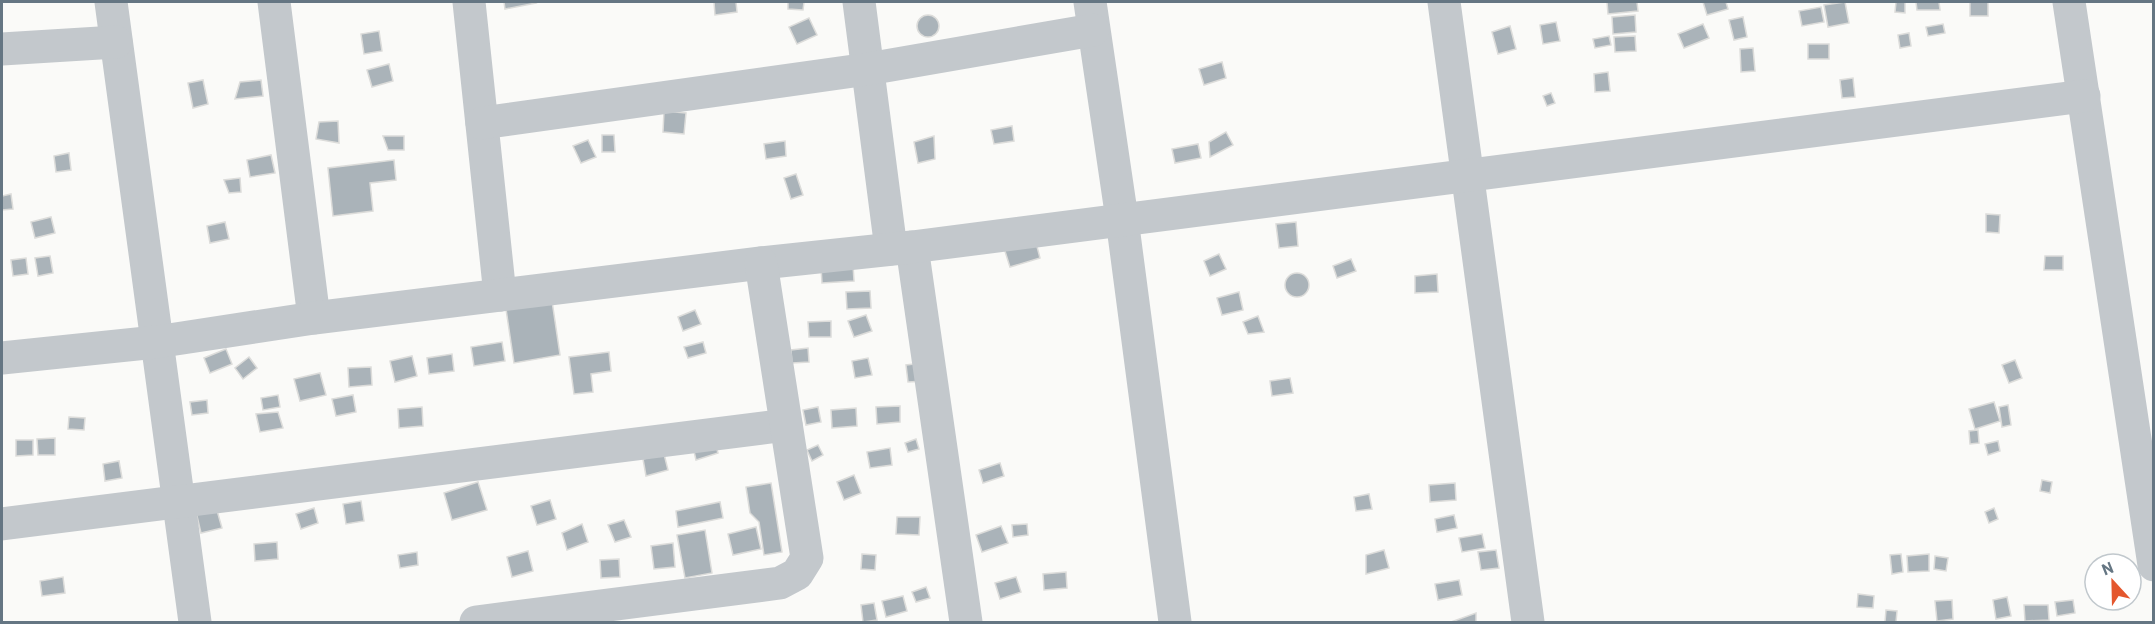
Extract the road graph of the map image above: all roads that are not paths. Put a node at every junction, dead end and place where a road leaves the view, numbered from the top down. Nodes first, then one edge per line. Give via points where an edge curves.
1 (111, 2) edge
2 (274, 2) edge
3 (469, 2) edge
4 (859, 2) edge
5 (1446, 2) edge
6 (2070, 2) edge
7 (1092, 16) edge
8 (116, 42) junction
9 (2, 49) edge
10 (868, 69) junction
11 (2084, 96) junction
12 (482, 123) junction
13 (1466, 174) junction
14 (1122, 219) junction
15 (901, 248) junction
16 (761, 263) junction
17 (500, 295) junction
18 (314, 318) junction
19 (156, 342) junction
20 (2, 358) edge
21 (786, 425) junction
22 (178, 502) junction
23 (2, 524) edge
24 (2154, 565) edge
25 (520, 620) edge
26 (195, 622) edge
27 (476, 622) edge
28 (966, 622) edge
29 (1175, 622) edge
30 (1527, 622) edge

1 - 8 street
2 - 18 street
3 - 12 street
4 - 10 street
5 - 13 street
6 - 11 street
7 - 10 street
7 - 14 street
8 - 9 street
8 - 19 street
10 - 12 street
10 - 15 street
11 - 13 street
11 - 24 street
12 - 17 street
13 - 14 street
13 - 30 street
14 - 15 street
14 - 29 street
15 - 16 street
15 - 28 street
16 - 17 street
16 - 21 street
17 - 18 street
18 - 19 street
19 - 20 street
19 - 22 street
21 - 22 street
21 - 25 street via 807,558 797,574 780,583
22 - 23 street
22 - 26 street
25 - 27 street

